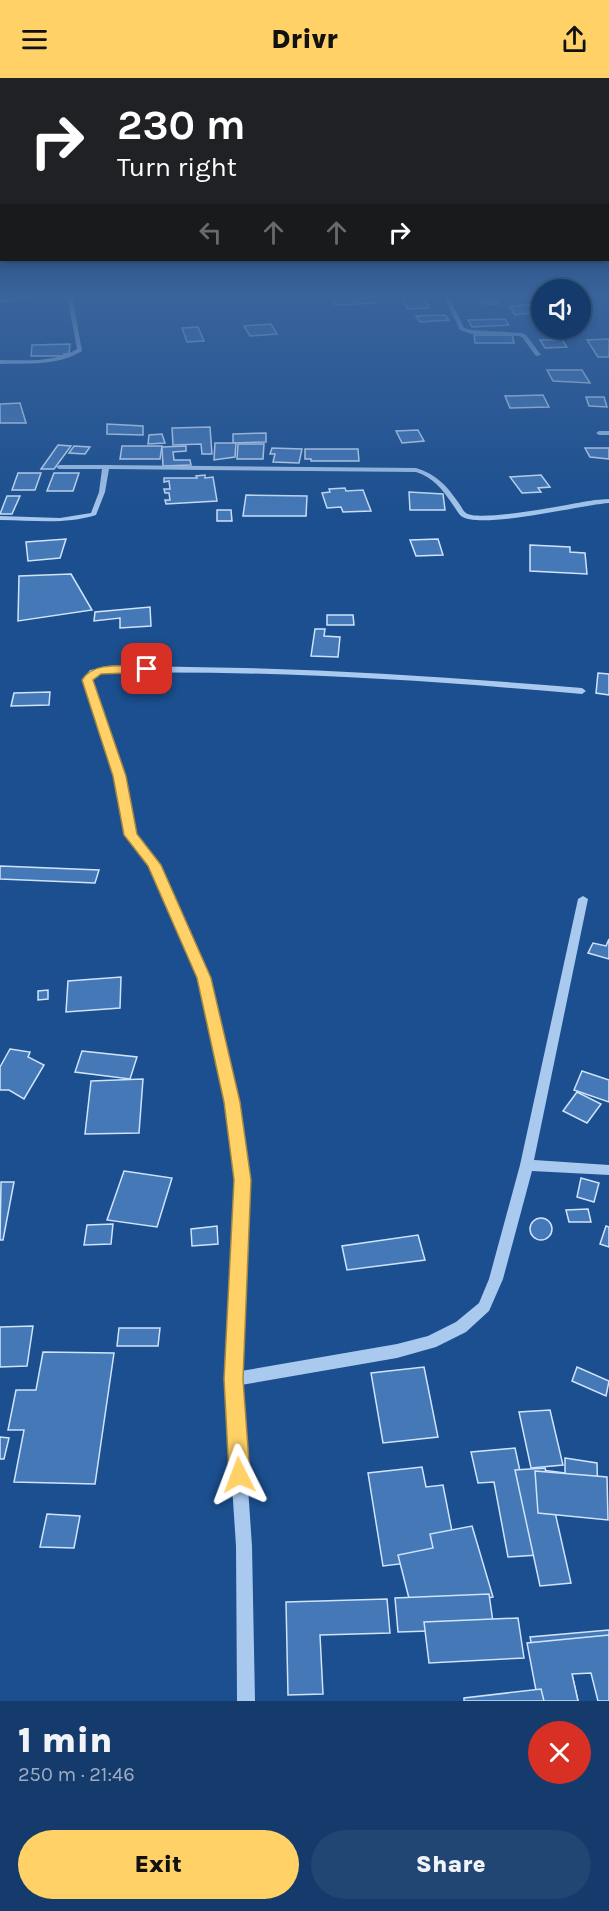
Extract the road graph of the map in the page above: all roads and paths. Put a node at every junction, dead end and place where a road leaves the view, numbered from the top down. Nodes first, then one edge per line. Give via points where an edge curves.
1 (599, 433) dead end
2 (609, 433) edge
3 (59, 467) dead end
4 (106, 467) junction
5 (609, 501) edge
6 (0, 518) edge
7 (582, 691) dead end
8 (583, 899) dead end
9 (527, 1165) junction
10 (609, 1170) edge
11 (233, 1379) junction
12 (246, 1701) edge

1 - 2 street
3 - 4 street
4 - 5 street via 416,470 438,478 463,514 478,519
4 - 6 street via 94,514 58,519
7 - 11 street via 304,671 110,670 93,672 88,677 119,776 130,835 154,865 204,978 221,1047 242,1180
8 - 9 street
9 - 10 street
9 - 11 street via 496,1279 484,1307 461,1327 431,1342 397,1351
11 - 12 street via 244,1546

